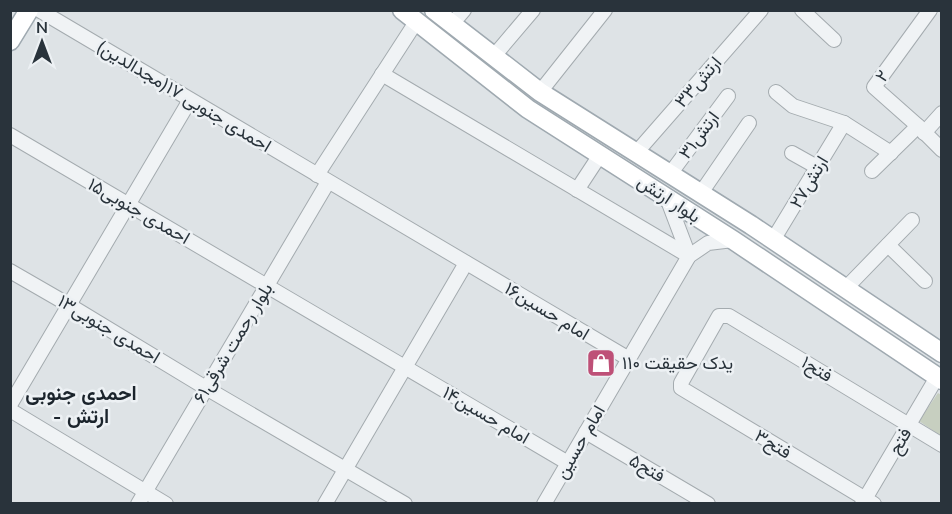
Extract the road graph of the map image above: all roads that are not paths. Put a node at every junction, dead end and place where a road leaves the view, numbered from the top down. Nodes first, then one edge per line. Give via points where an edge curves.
1 (29, 10) edge
2 (39, 10) edge
3 (434, 10) edge
4 (533, 10) edge
5 (604, 10) edge
6 (761, 10) edge
7 (801, 10) edge
8 (930, 10) edge
9 (409, 16) edge
10 (458, 17) edge
11 (834, 40) dead end
12 (10, 41) edge
13 (494, 56) junction
14 (382, 74) junction
15 (540, 92) junction
16 (776, 92) dead end
17 (728, 96) dead end
18 (190, 100) junction
19 (942, 113) edge
20 (749, 123) dead end
21 (844, 123) junction
22 (921, 130) junction
23 (10, 135) edge
24 (942, 150) edge
25 (636, 153) junction
26 (792, 153) dead end
27 (891, 153) junction
28 (600, 154) junction
29 (817, 167) junction
30 (872, 171) dead end
31 (670, 174) junction
32 (323, 178) junction
33 (577, 190) junction
34 (701, 194) junction
35 (667, 198) junction
36 (128, 205) junction
37 (912, 220) dead end
38 (733, 240) junction
39 (773, 240) junction
40 (888, 245) junction
41 (689, 256) junction
42 (466, 263) junction
43 (10, 271) edge
44 (924, 280) dead end
45 (267, 286) junction
46 (845, 290) junction
47 (69, 305) junction
48 (724, 316) joint
49 (942, 353) edge
50 (629, 359) junction
51 (405, 367) junction
52 (939, 379) edge
53 (206, 388) junction
54 (10, 407) edge
55 (909, 424) junction
56 (586, 432) junction
57 (942, 445) edge
58 (568, 463) junction
59 (346, 468) junction
60 (142, 498) edge
61 (867, 502) edge
62 (166, 504) edge
63 (325, 504) edge
64 (405, 504) edge
65 (544, 504) edge
66 (708, 504) edge

1 - 12 main road
2 - 18 street, احمدی جنوبی ۱۷(مجدالدین)
3 - 10 main road, بلوار ارتش
4 - 13 street
5 - 15 street
6 - 25 street, ارتش۳۳
7 - 11 street
8 - 22 street, ۲ via 874,87
9 - 14 street, بلوار رحمت شرقی۶۱
9 - 28 main road, بلوار ارتش via 528,108
10 - 13 main road, بلوار ارتش
13 - 15 main road, بلوار ارتش
14 - 32 street, بلوار رحمت شرقی۶۱
14 - 33 street
15 - 25 main road, بلوار ارتش
16 - 21 street via 793,106
17 - 31 street, ارتش۳۱
18 - 32 street, احمدی جنوبی ۱۷(مجدالدین)
18 - 36 street
19 - 22 street
20 - 34 street
21 - 27 street
21 - 29 street, ارتش۲۷
22 - 24 street
22 - 27 street
23 - 36 street, احمدی جنوبی۱۵
25 - 31 main road, بلوار ارتش
26 - 29 street
27 - 30 street
28 - 33 street
28 - 35 main road, بلوار ارتش
29 - 39 street, ارتش۲۷
31 - 34 main road, بلوار ارتش
32 - 42 street, احمدی جنوبی ۱۷(مجدالدین)
32 - 45 street, بلوار رحمت شرقی۶۱
33 - 41 street
34 - 39 main road, بلوار ارتش
35 - 38 main road, بلوار ارتش
35 - 41 street
36 - 45 street, احمدی جنوبی۱۵
36 - 47 street
37 - 40 street
38 - 41 street via 708,243
38 - 52 main road, بلوار ارتش
39 - 46 main road, بلوار ارتش
40 - 44 street
40 - 46 street
41 - 50 street, امام حسین
42 - 50 street, امام حسین۱۶
42 - 51 street
43 - 47 street, احمدی جنوبی۱۳
45 - 51 street, احمدی جنوبی۱۵
45 - 53 street, بلوار رحمت شرقی۶۱
46 - 49 main road, بلوار ارتش
47 - 53 street, احمدی جنوبی۱۳
47 - 54 street
48 - 55 street, ۱فتح
48 - 61 street, ۳فتح via 719,316 681,388
50 - 56 street, امام حسین
51 - 58 street, امام حسین۱۴
51 - 59 street
52 - 55 street, فتح
53 - 59 street, احمدی جنوبی۱۳
53 - 60 street, بلوار رحمت شرقی۶۱
54 - 60 street
55 - 57 street, ۱فتح
55 - 61 street, فتح
56 - 58 street, امام حسین
56 - 66 street, ۵فتح
58 - 65 street, امام حسین
59 - 63 street
59 - 64 street, احمدی جنوبی۱۳
60 - 62 street

